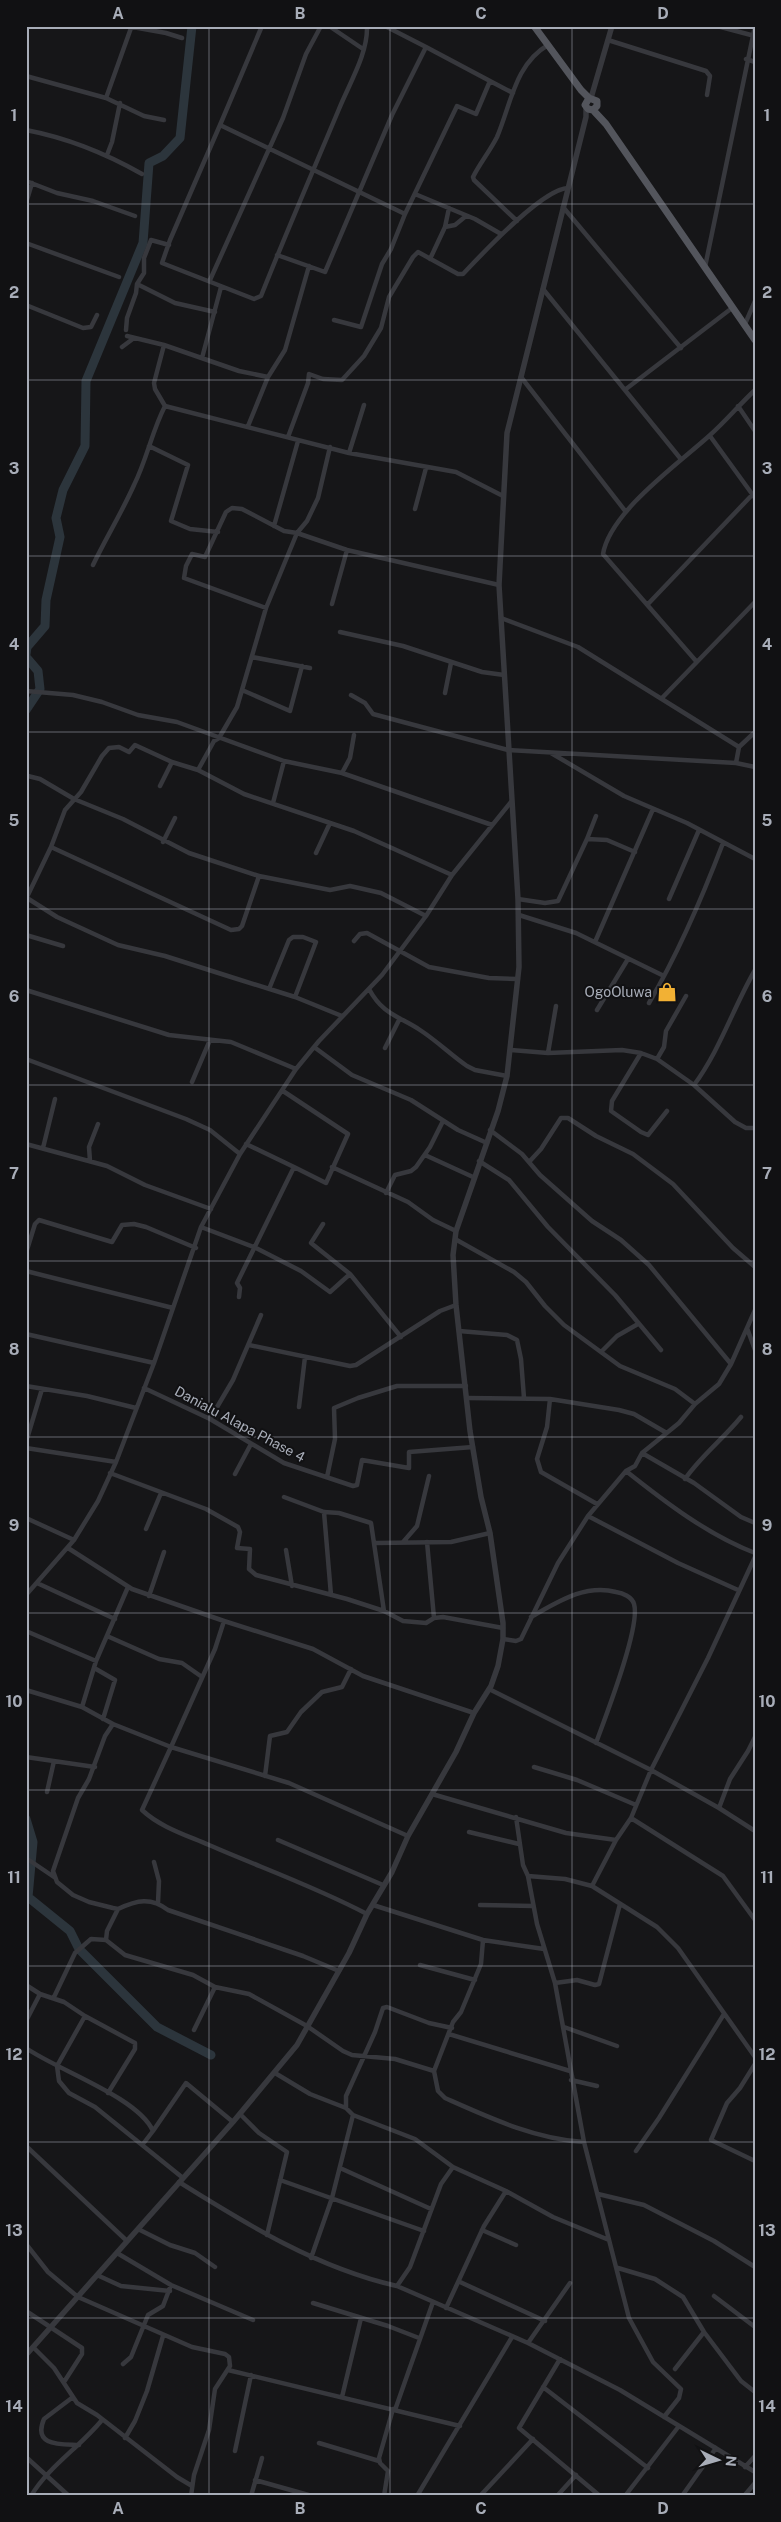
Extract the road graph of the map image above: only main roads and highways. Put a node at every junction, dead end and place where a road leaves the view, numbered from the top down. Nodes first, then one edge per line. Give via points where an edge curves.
1 (534, 26) edge
2 (755, 340) edge

1 - 2 main road

